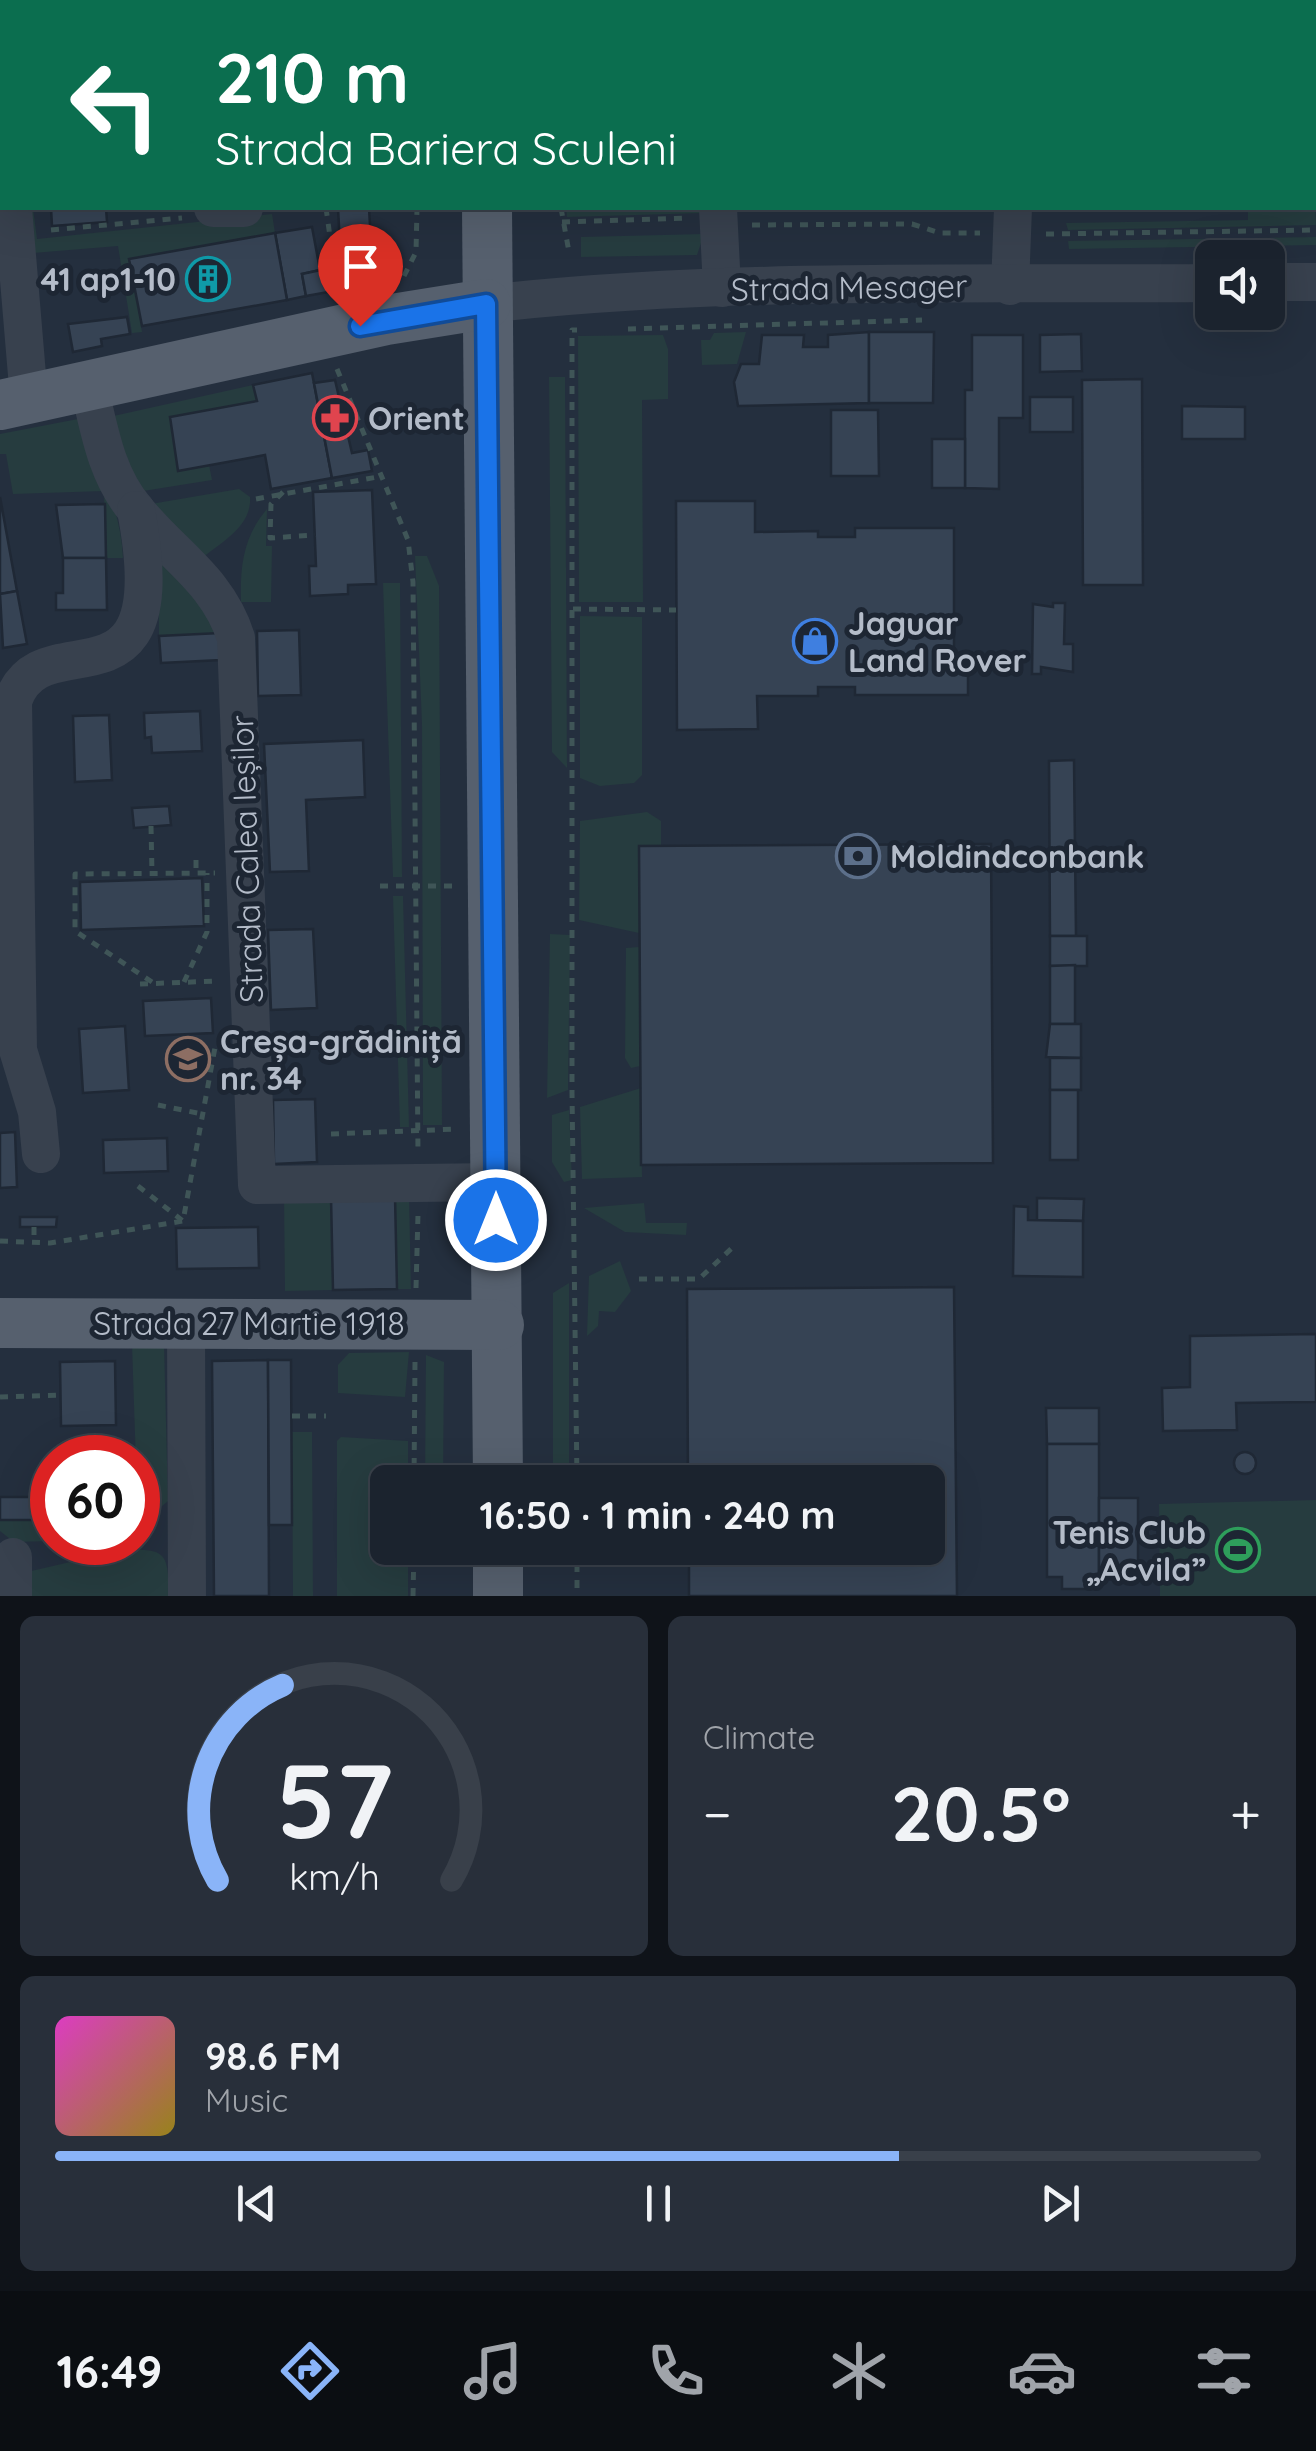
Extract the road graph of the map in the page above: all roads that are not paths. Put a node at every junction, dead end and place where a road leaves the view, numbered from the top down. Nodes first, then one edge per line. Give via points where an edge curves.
1 (13, 210) edge
2 (487, 210) edge
3 (1014, 210) edge
4 (718, 212) edge
5 (1316, 282) edge
6 (1010, 286) junction
7 (722, 288) junction
8 (1285, 291) edge
9 (1195, 298) edge
10 (486, 304) junction
11 (89, 386) junction
12 (10, 399) edge
13 (136, 510) junction
14 (6, 702) edge
15 (9, 1050) edge
16 (40, 1154) dead end
17 (496, 1182) junction
18 (186, 1322) junction
19 (0, 1323) edge
20 (499, 1326) junction
21 (498, 1465) edge
22 (13, 1557) dead end
23 (498, 1565) edge
24 (13, 1596) edge
25 (187, 1596) edge
26 (498, 1596) edge

1 - 12 street
2 - 10 main road
3 - 6 street
4 - 7 street
5 - 8 street
6 - 7 street, Strada Mesager
6 - 9 street, Strada Mesager
7 - 10 street, Strada Mesager
10 - 11 main road
10 - 17 main road
11 - 12 main road
11 - 13 street, Strada Calea Ieșilor via 106,457
13 - 14 street, Strada Calea Ieșilor via 144,594 134,630 113,654 31,672
13 - 17 street, Strada Calea Ieșilor via 204,576 239,653 257,1185
14 - 15 street, Strada Calea Ieșilor
15 - 16 street, Strada Calea Ieșilor via 36,1112
17 - 20 main road
18 - 19 main road, Strada 27 Martie 1918
18 - 20 main road, Strada 27 Martie 1918
18 - 25 street
20 - 21 main road
22 - 24 street
23 - 26 main road

